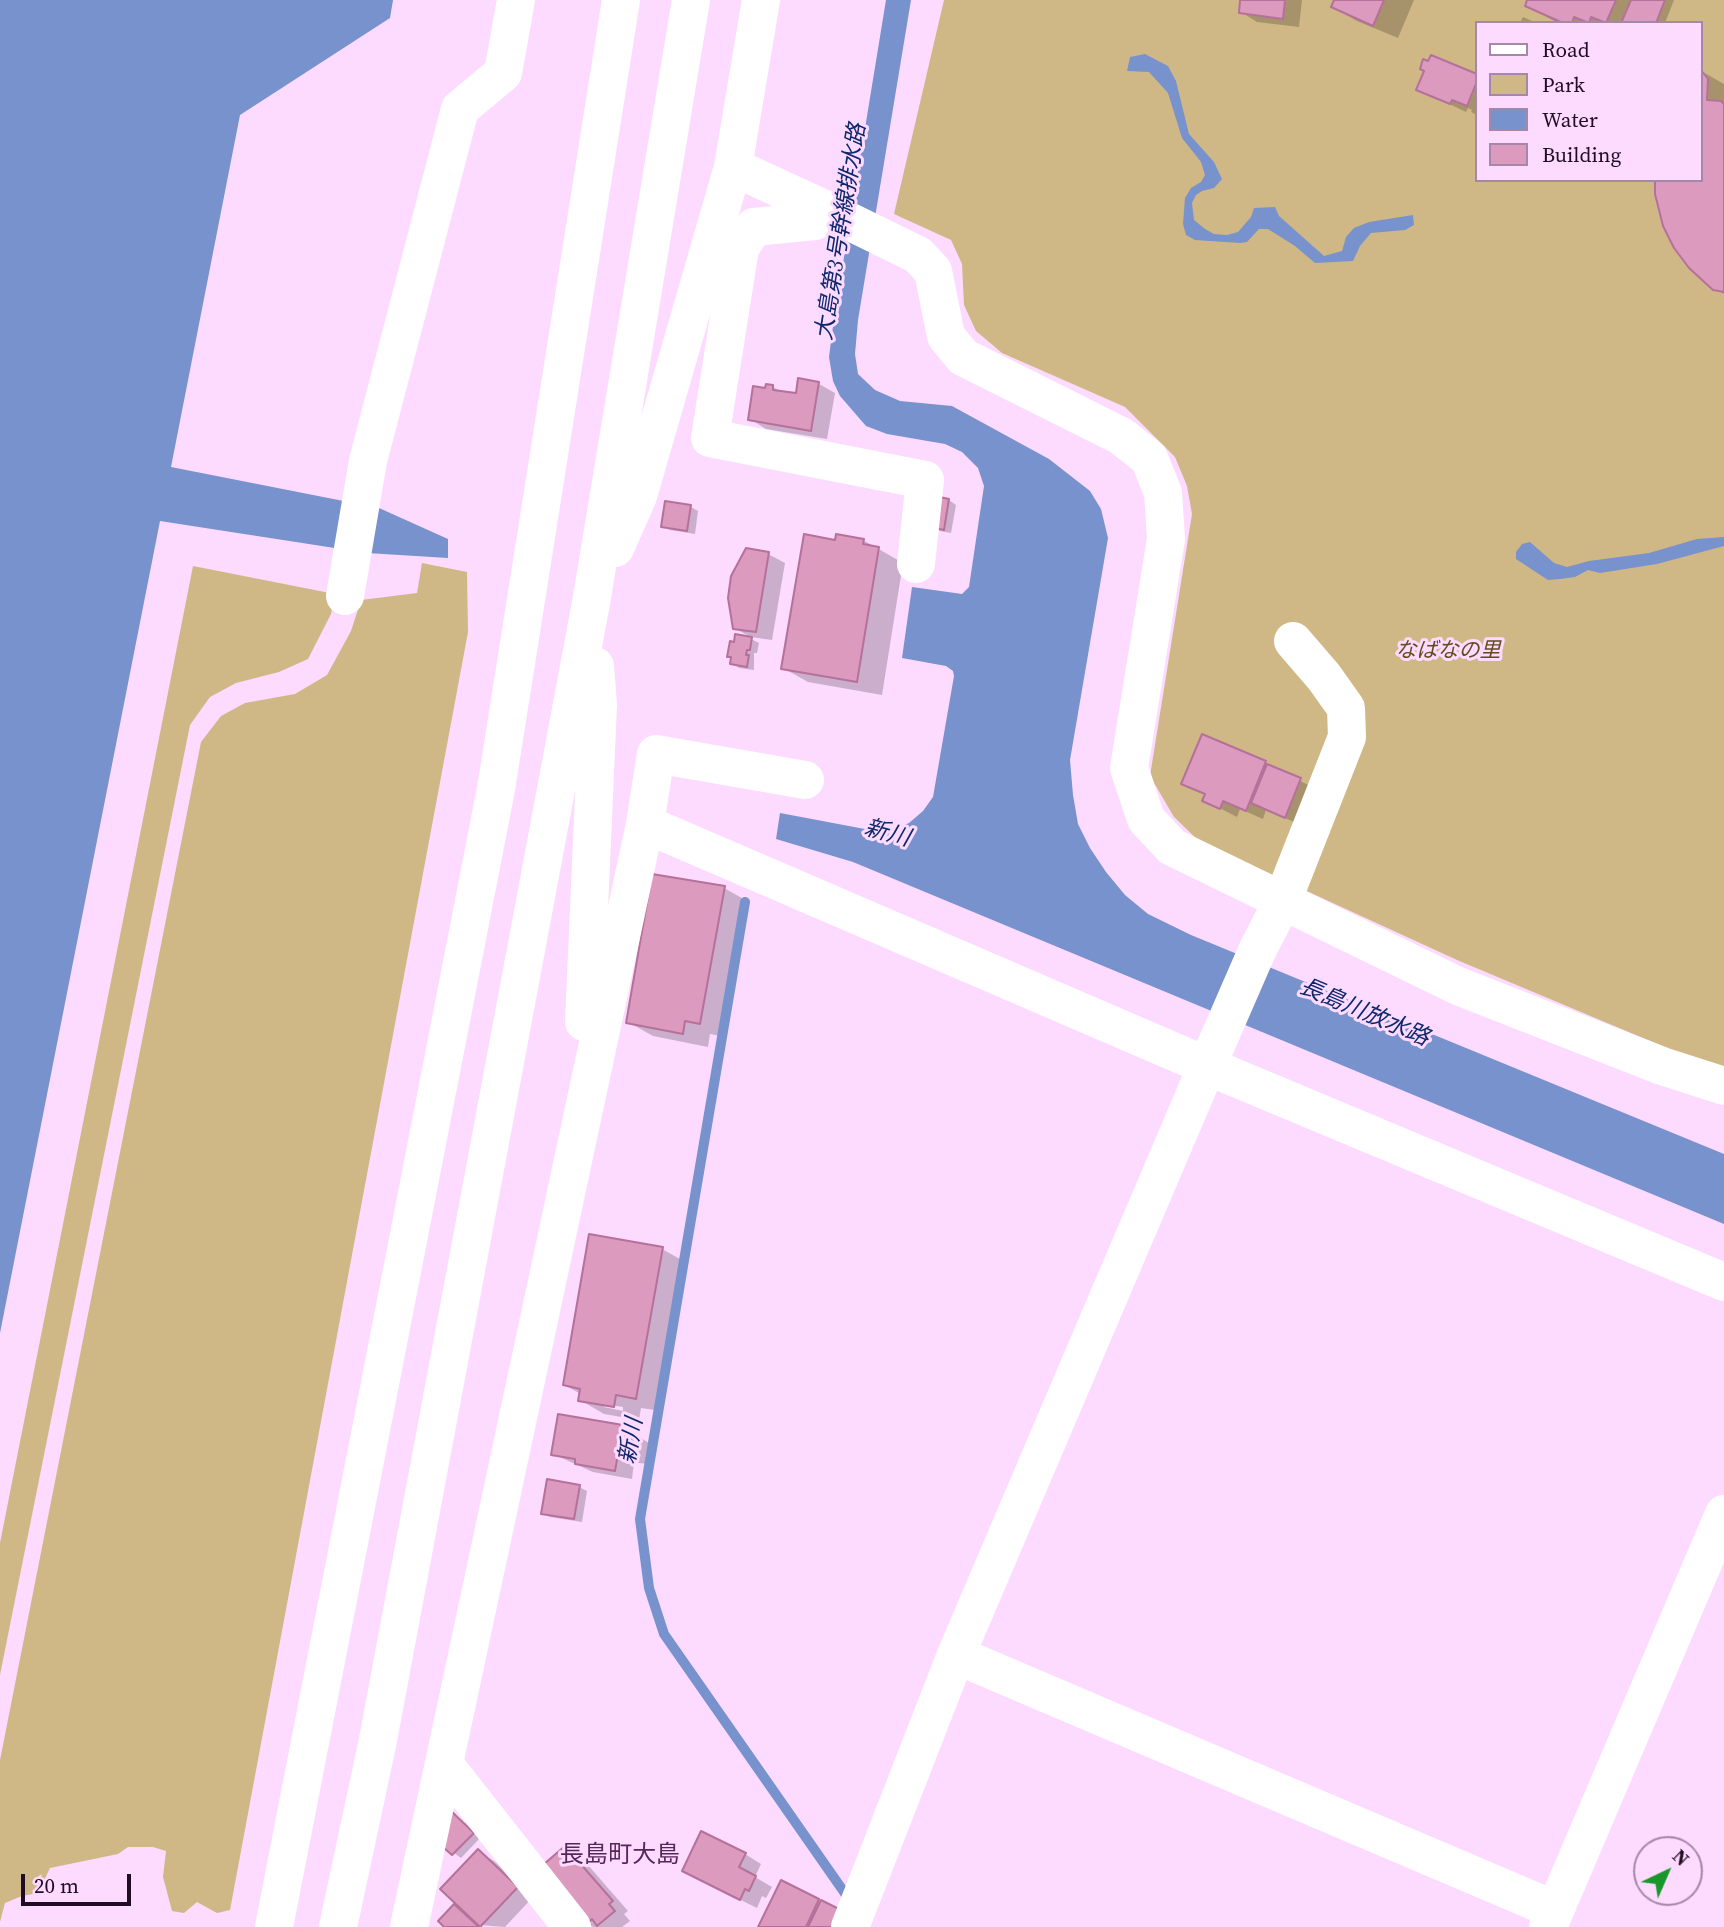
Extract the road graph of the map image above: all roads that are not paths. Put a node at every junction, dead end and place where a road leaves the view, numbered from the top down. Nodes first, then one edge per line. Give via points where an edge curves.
1 (516, 0) edge
2 (621, 0) edge
3 (691, 0) edge
4 (761, 0) edge
5 (733, 167) junction
6 (826, 209) junction
7 (916, 564) dead end
8 (345, 596) dead end
9 (591, 604) junction
10 (1293, 641) dead end
11 (804, 780) dead end
12 (645, 824) junction
13 (1282, 902) junction
14 (1213, 1053) junction
15 (1724, 1086) edge
16 (579, 1130) junction
17 (1724, 1282) edge
18 (1724, 1514) edge
19 (956, 1655) junction
20 (444, 1765) junction
21 (1552, 1918) edge
22 (274, 1927) edge
23 (338, 1927) edge
24 (409, 1927) edge
25 (572, 1927) edge
26 (850, 1927) edge

1 - 8 street via 503,74 460,108 368,461
2 - 22 street via 496,789
3 - 9 street
4 - 5 street
5 - 6 street
5 - 9 street via 638,496
6 - 7 street via 815,221 754,227 740,248 710,438 925,480
6 - 13 street via 918,255 933,271 946,335 963,357 1121,436 1149,458 1163,492 1166,539 1129,768 1146,819 1172,847
9 - 16 street via 598,705
9 - 23 street via 377,1745
10 - 13 street via 1346,708 1347,737
11 - 12 street via 656,754
12 - 14 street
12 - 16 street
13 - 14 street
13 - 15 street via 1458,986
14 - 17 street
14 - 19 street
16 - 20 street
18 - 21 street
19 - 21 street
19 - 26 street
20 - 24 street
20 - 25 street

